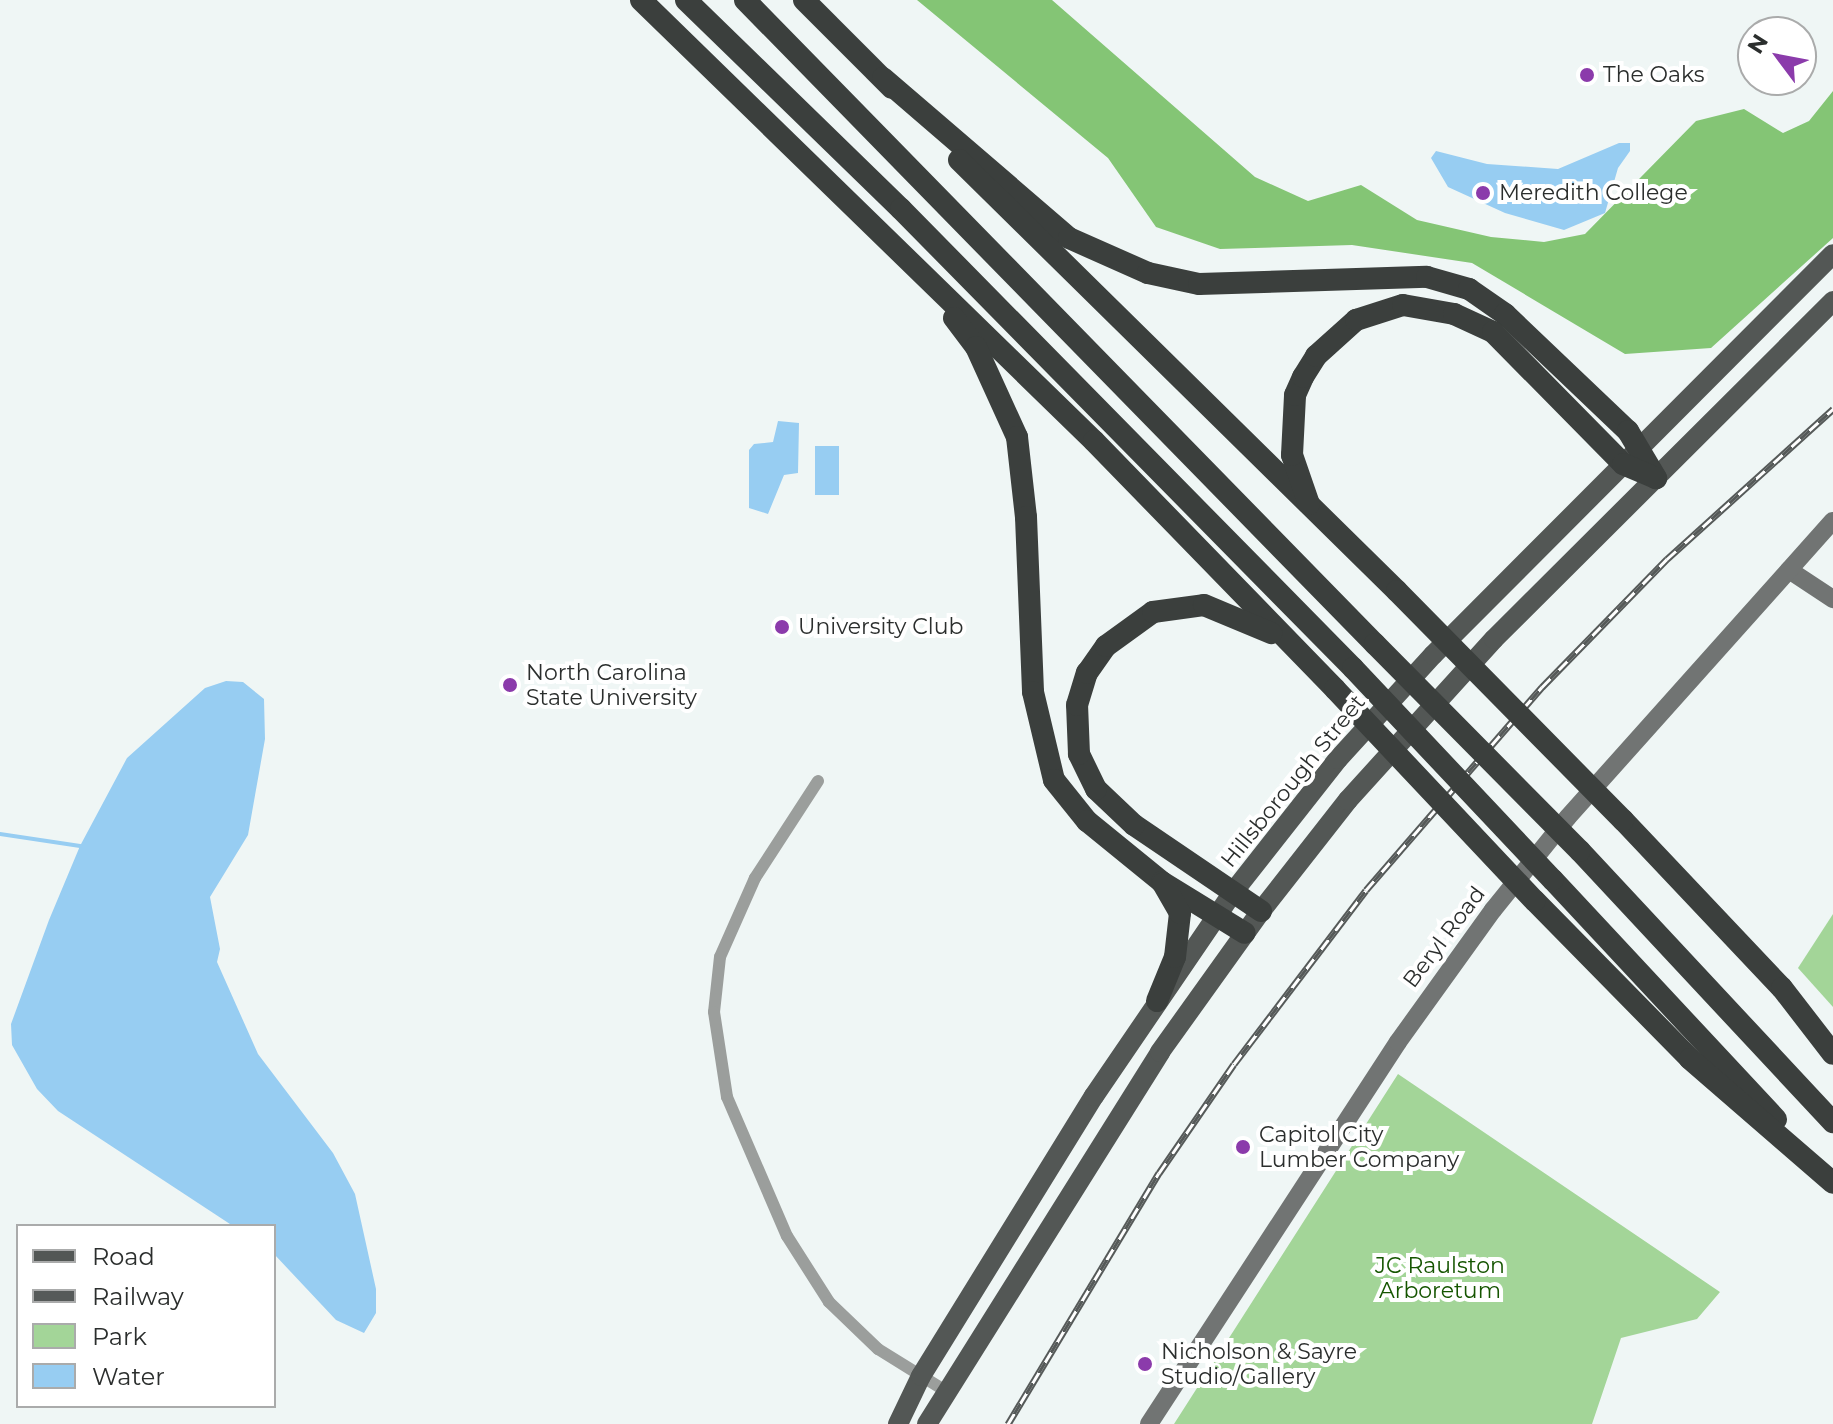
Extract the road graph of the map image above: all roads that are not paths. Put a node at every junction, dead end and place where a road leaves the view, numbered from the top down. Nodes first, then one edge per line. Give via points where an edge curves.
1 (641, 0) edge
2 (686, 0) edge
3 (745, 0) edge
4 (804, 0) edge
5 (883, 78) junction
6 (897, 245) junction
7 (1833, 254) edge
8 (1833, 301) edge
9 (1642, 447) junction
10 (1623, 464) junction
11 (1656, 478) junction
12 (1311, 509) junction
13 (1833, 521) edge
14 (1789, 570) junction
15 (1833, 599) edge
16 (1290, 642) junction
17 (818, 781) dead end
18 (1162, 882) junction
19 (1234, 891) junction
20 (1261, 911) junction
21 (1218, 914) junction
22 (1245, 933) junction
23 (1157, 1001) junction
24 (1833, 1054) edge
25 (1833, 1122) edge
26 (1833, 1176) edge
27 (1833, 1183) edge
28 (921, 1376) junction
29 (944, 1390) junction
30 (898, 1424) edge
31 (927, 1424) edge
32 (1149, 1424) edge

1 - 6 highway
2 - 26 highway, bridge via 912,220 1353,668 1660,999
3 - 25 highway, bridge via 1580,851
4 - 5 highway
5 - 9 highway via 1069,238 1148,273 1199,284 1427,277 1469,289 1505,314
5 - 12 highway via 979,182
6 - 16 highway
6 - 18 highway via 976,347 1017,437 1033,692 1054,780 1087,821
7 - 9 main road, Hillsborough Street
8 - 11 main road
9 - 10 main road, Hillsborough Street
9 - 11 highway
10 - 11 highway
10 - 12 highway via 1493,332 1454,314 1403,305 1356,320 1333,337 1295,395 1292,455
10 - 19 main road, Hillsborough Street via 1404,686
11 - 20 main road via 1454,682 1348,800
12 - 24 highway, bridge via 1623,820 1782,988
13 - 14 street, Beryl Road
14 - 15 street
14 - 32 street, Beryl Road via 1568,817 1456,959
16 - 19 highway via 1204,605 1153,612 1106,646 1087,673 1077,705 1079,754 1096,789 1134,825
16 - 27 highway, bridge via 1690,1059
17 - 28 street via 733,920 720,957 714,1012 720,1057 727,1097 787,1236 810,1276 849,1327
18 - 21 highway
18 - 23 highway via 1180,913 1175,957
19 - 20 highway
19 - 21 main road, Hillsborough Street
20 - 22 main road
21 - 22 highway
21 - 23 main road, Hillsborough Street
22 - 29 main road via 1092,1155
23 - 28 main road, Hillsborough Street
28 - 29 street
28 - 30 main road, Hillsborough Street
29 - 31 main road

